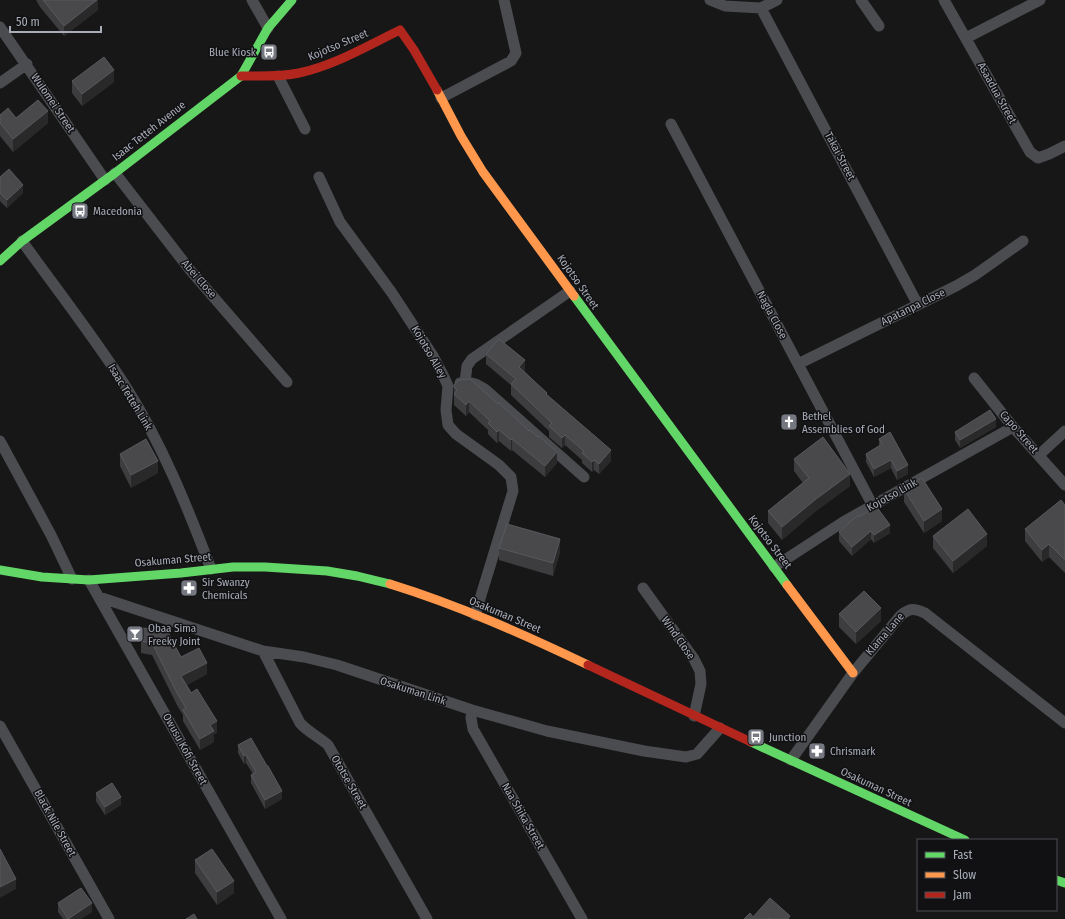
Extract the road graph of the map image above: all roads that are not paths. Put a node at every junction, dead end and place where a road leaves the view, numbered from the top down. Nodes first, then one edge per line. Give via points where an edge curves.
1 (252, 0) edge
2 (292, 0) edge
3 (504, 0) edge
4 (710, 0) edge
5 (777, 0) edge
6 (861, 0) edge
7 (944, 0) edge
8 (1040, 0) edge
9 (762, 8) junction
10 (879, 26) dead end
11 (0, 27) edge
12 (268, 28) junction
13 (966, 38) junction
14 (27, 64) junction
15 (241, 76) junction
16 (278, 76) junction
17 (0, 83) edge
18 (441, 98) junction
19 (671, 124) dead end
20 (305, 129) dead end
21 (1065, 146) edge
22 (115, 173) junction
23 (319, 177) dead end
24 (105, 180) junction
25 (22, 242) junction
26 (1023, 242) dead end
27 (0, 261) edge
28 (570, 291) junction
29 (918, 305) junction
30 (798, 364) junction
31 (974, 378) dead end
32 (287, 382) dead end
33 (465, 382) junction
34 (448, 386) junction
35 (1013, 427) junction
36 (1065, 430) edge
37 (0, 441) edge
38 (1039, 455) junction
39 (584, 477) dead end
40 (1065, 485) edge
41 (873, 506) junction
42 (774, 567) junction
43 (211, 569) junction
44 (0, 570) edge
45 (72, 579) junction
46 (89, 580) junction
47 (643, 588) dead end
48 (99, 597) junction
49 (475, 615) junction
50 (263, 651) junction
51 (853, 673) junction
52 (472, 710) junction
53 (694, 716) junction
54 (1065, 723) edge
55 (0, 726) edge
56 (720, 728) junction
57 (791, 760) junction
58 (963, 839) edge
59 (109, 919) edge
60 (281, 919) edge
61 (427, 919) edge
62 (582, 919) edge

1 - 12 street
2 - 12 street, Isaac Tetteh Avenue
3 - 18 street via 516,53 511,61
4 - 9 street via 725,6
5 - 9 street
6 - 10 street
7 - 13 street, Asaadua Street
8 - 13 street
9 - 29 street, Takai Street
11 - 14 street, Wulomei Street
12 - 15 street, Isaac Tetteh Avenue
13 - 21 street, Asaadua Street via 1030,152 1038,158
14 - 17 street
14 - 24 street, Wulomei Street
15 - 16 street, Kojotso Street
15 - 22 street, Isaac Tetteh Avenue
16 - 18 street, Kojotso Street via 330,63 400,30
16 - 20 street
18 - 28 street, Kojotso Street via 489,180
19 - 30 street, Nagla Close
22 - 24 street, Isaac Tetteh Avenue
22 - 32 street, Abei Close via 190,270
23 - 34 street, Kojotso Alley via 340,222 392,293 429,350
24 - 25 street, Isaac Tetteh Avenue
25 - 27 street, Isaac Tetteh Avenue
25 - 43 street, Isaac Tetteh Link via 127,388 159,446 186,504
26 - 29 street, Apatanpa Close via 975,275
28 - 33 street via 472,359 467,366
28 - 42 street, Kojotso Street
29 - 30 street, Apatanpa Close
30 - 41 street, Nagla Close
31 - 35 street, Capo Street
33 - 34 street
33 - 39 street via 475,383 486,390
34 - 49 street, Kojotso Alley via 448,425 511,477 513,490
35 - 38 street, Capo Street
35 - 41 street, Kojotso Link
36 - 38 street
37 - 45 street
38 - 40 street, Capo Street
41 - 42 street, Kojotso Link
42 - 51 street, Kojotso Street
43 - 46 street, Osakuman Street
43 - 49 street, Osakuman Street via 303,568 357,576 415,592
44 - 45 street, Osakuman Street
45 - 46 street, Osakuman Street
46 - 48 street, Owusu Kofi Street
47 - 53 street, Wind Close via 700,671 701,684
48 - 50 street, Osakuman Link
48 - 60 street, Owusu Kofi Street
49 - 53 street, Osakuman Street via 537,641
50 - 52 street, Osakuman Link via 337,665
50 - 61 street, Ototse Street via 300,723 328,745
51 - 54 street, Klama Lane via 901,615 907,610 916,609 925,613
51 - 57 street, Klama Lane
52 - 56 street, Osakuman Link via 547,731 686,757 697,754
52 - 62 street, Naa Shika Street via 473,729
53 - 56 street, Osakuman Street
55 - 59 street, Black Nile Street
56 - 57 street, Osakuman Street
57 - 58 street, Osakuman Street

